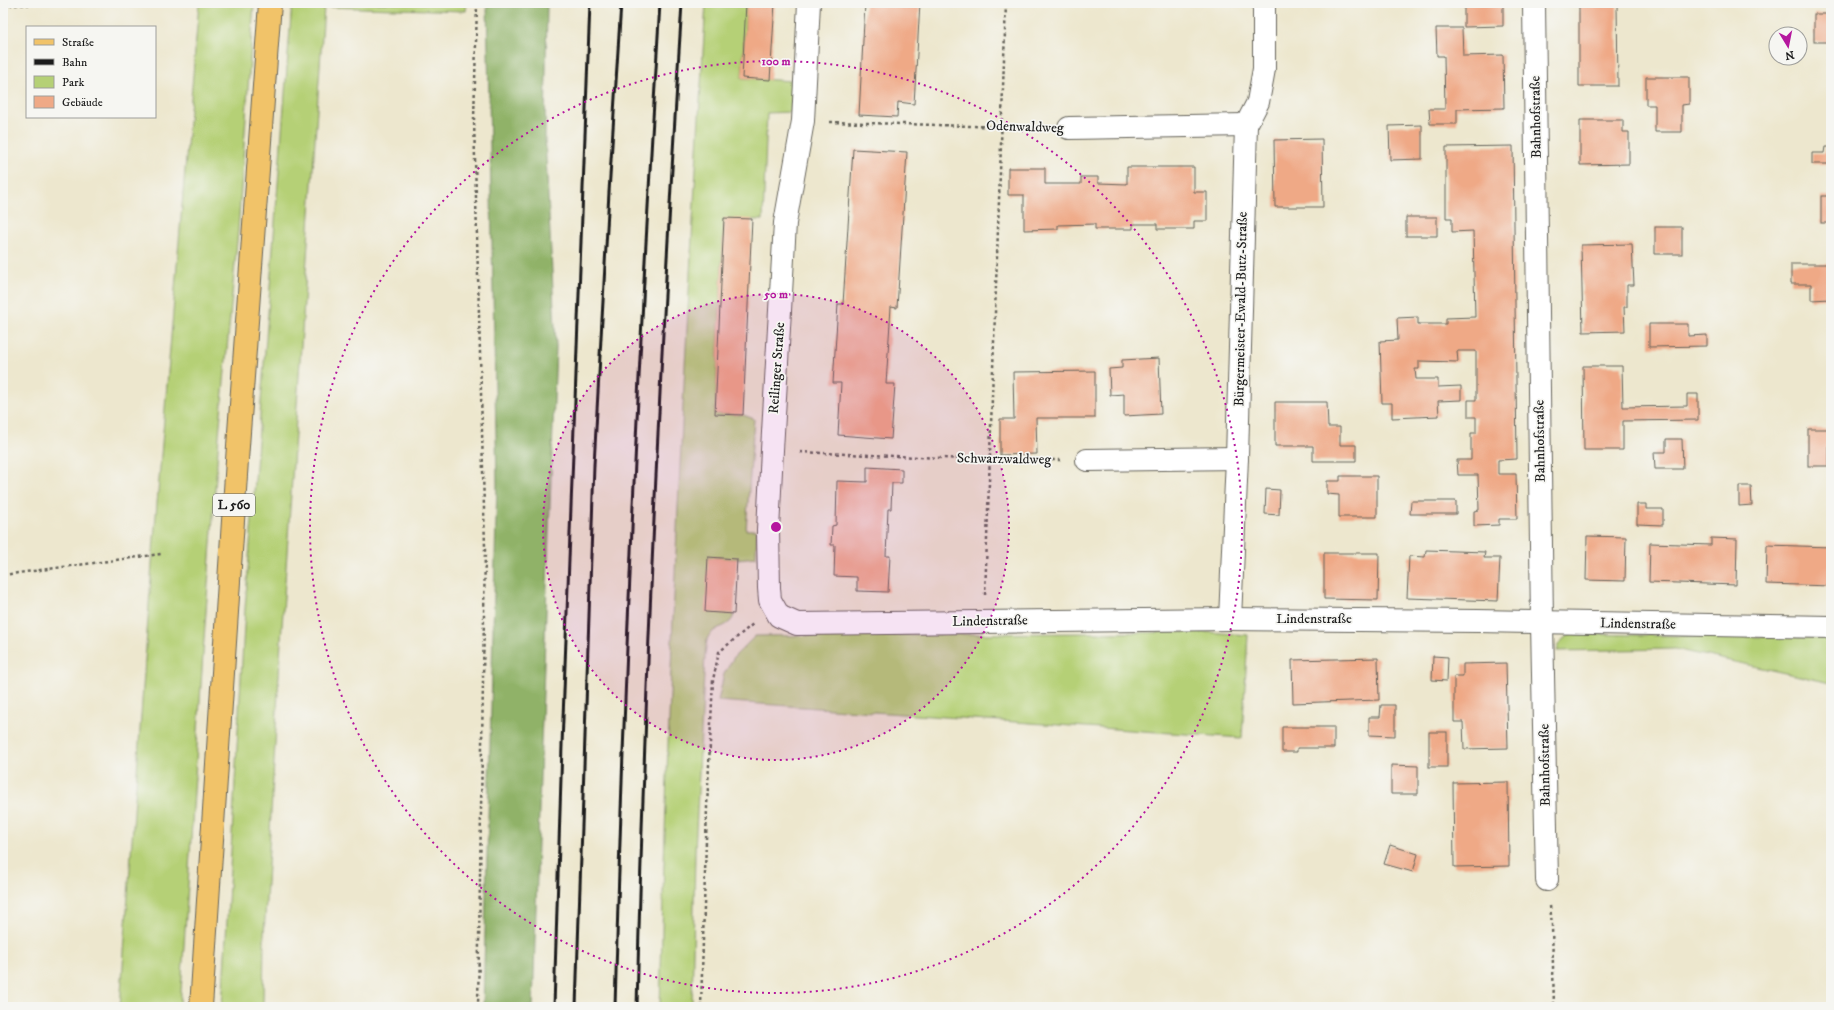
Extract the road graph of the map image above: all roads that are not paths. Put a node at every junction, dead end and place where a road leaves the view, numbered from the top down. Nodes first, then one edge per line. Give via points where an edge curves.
1 (270, 3) edge
2 (809, 3) edge
3 (1264, 3) edge
4 (1534, 3) edge
5 (1246, 125) junction
6 (1069, 128) road end
7 (1238, 458) junction
8 (1087, 460) road end
9 (1230, 619) junction
10 (1542, 623) junction
11 (797, 624) joint
12 (1831, 628) edge
13 (1547, 880) road end
14 (201, 1007) edge

1 - 14 main road, L 560
2 - 11 street, Reilinger Straße via 803,121 786,223 768,530 770,600 779,616
3 - 5 street, Bürgermeister-Ewald-Butz-Straße via 1264,69 1258,102
4 - 10 street, Bahnhofstraße
5 - 6 street, Odenwaldweg
5 - 7 street, Bürgermeister-Ewald-Butz-Straße
7 - 8 street
7 - 9 street, Bürgermeister-Ewald-Butz-Straße
9 - 10 street, Lindenstraße via 1478,620
9 - 11 street, Lindenstraße
10 - 12 street, Lindenstraße
10 - 13 street, Bahnhofstraße

